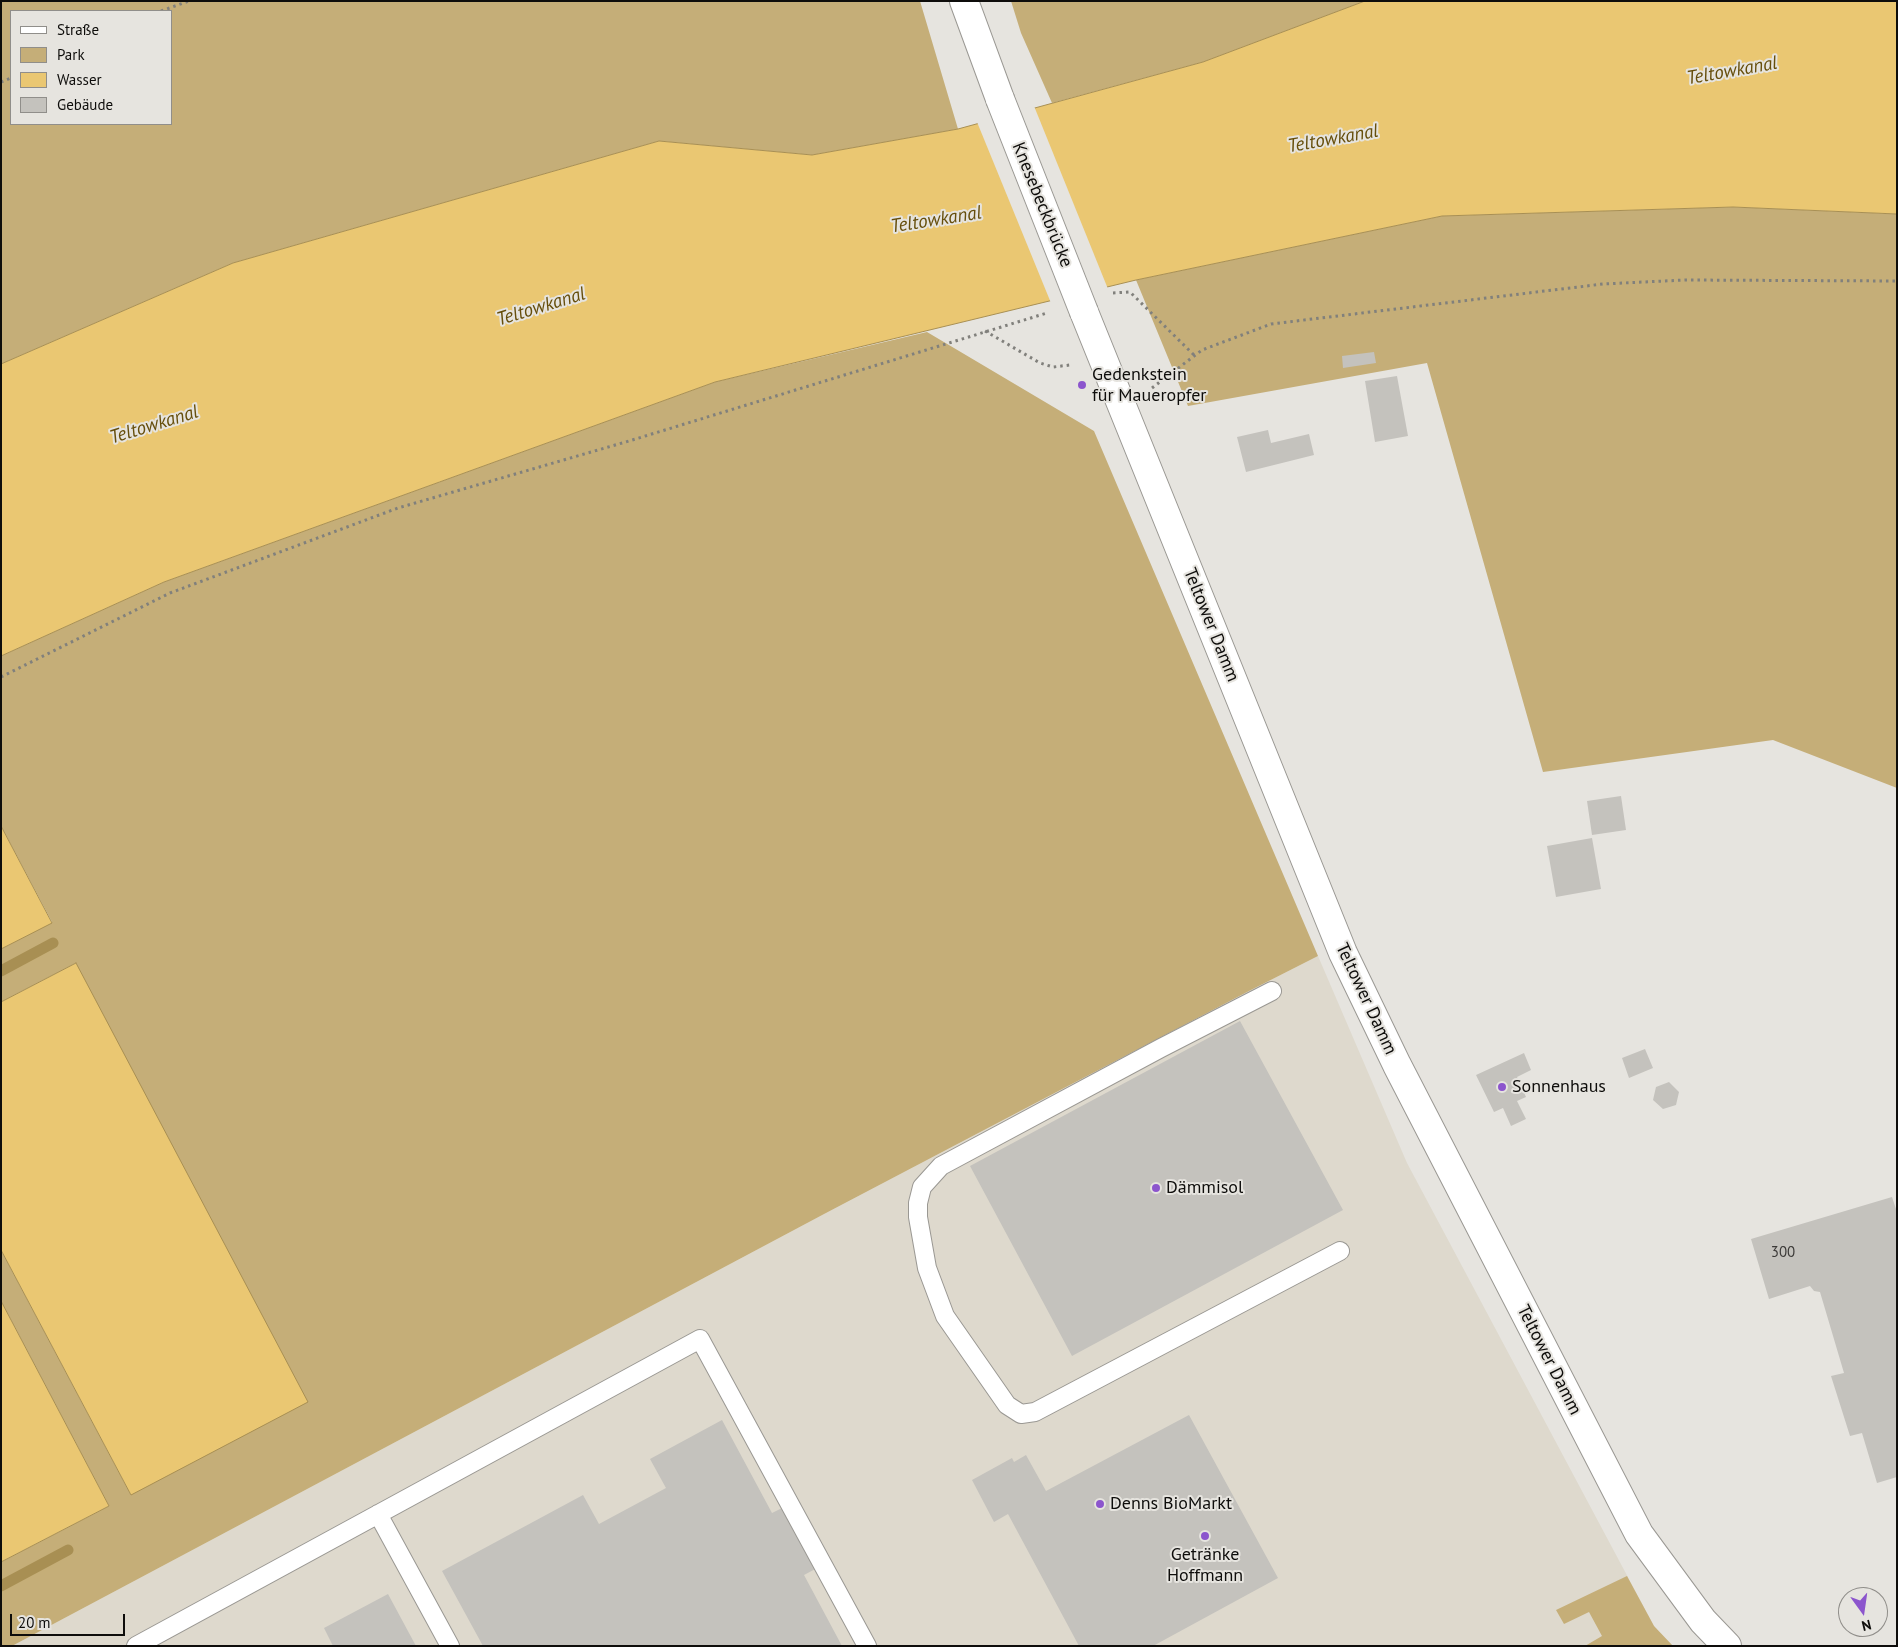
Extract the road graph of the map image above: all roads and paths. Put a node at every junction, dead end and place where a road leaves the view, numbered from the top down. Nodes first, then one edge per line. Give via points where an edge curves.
1 (189, 1) edge
2 (964, 1) edge
3 (164, 10) edge
4 (1897, 281) edge
5 (1130, 292) dead end
6 (1084, 312) joint
7 (1194, 355) junction
8 (1076, 364) dead end
9 (1151, 389) dead end
10 (1, 677) edge
11 (1272, 991) dead end
12 (1340, 1251) dead end
13 (378, 1514) junction
14 (136, 1646) edge
15 (450, 1646) edge
16 (867, 1646) edge
17 (1726, 1646) edge

1 - 3 path
2 - 6 main road, Knesebeckbrücke, bridge
4 - 7 path via 1684,280 1603,284 1270,324
5 - 7 path
6 - 17 main road, Teltower Damm via 1347,962 1639,1534 1702,1621
7 - 9 path
8 - 10 path via 1053,367 1040,363 984,331 629,442 398,508 170,594
11 - 12 lane via 941,1166 922,1187 918,1203 927,1268 945,1316 1007,1406 1021,1414 1035,1412
13 - 14 lane
13 - 15 lane
13 - 16 lane via 700,1339

